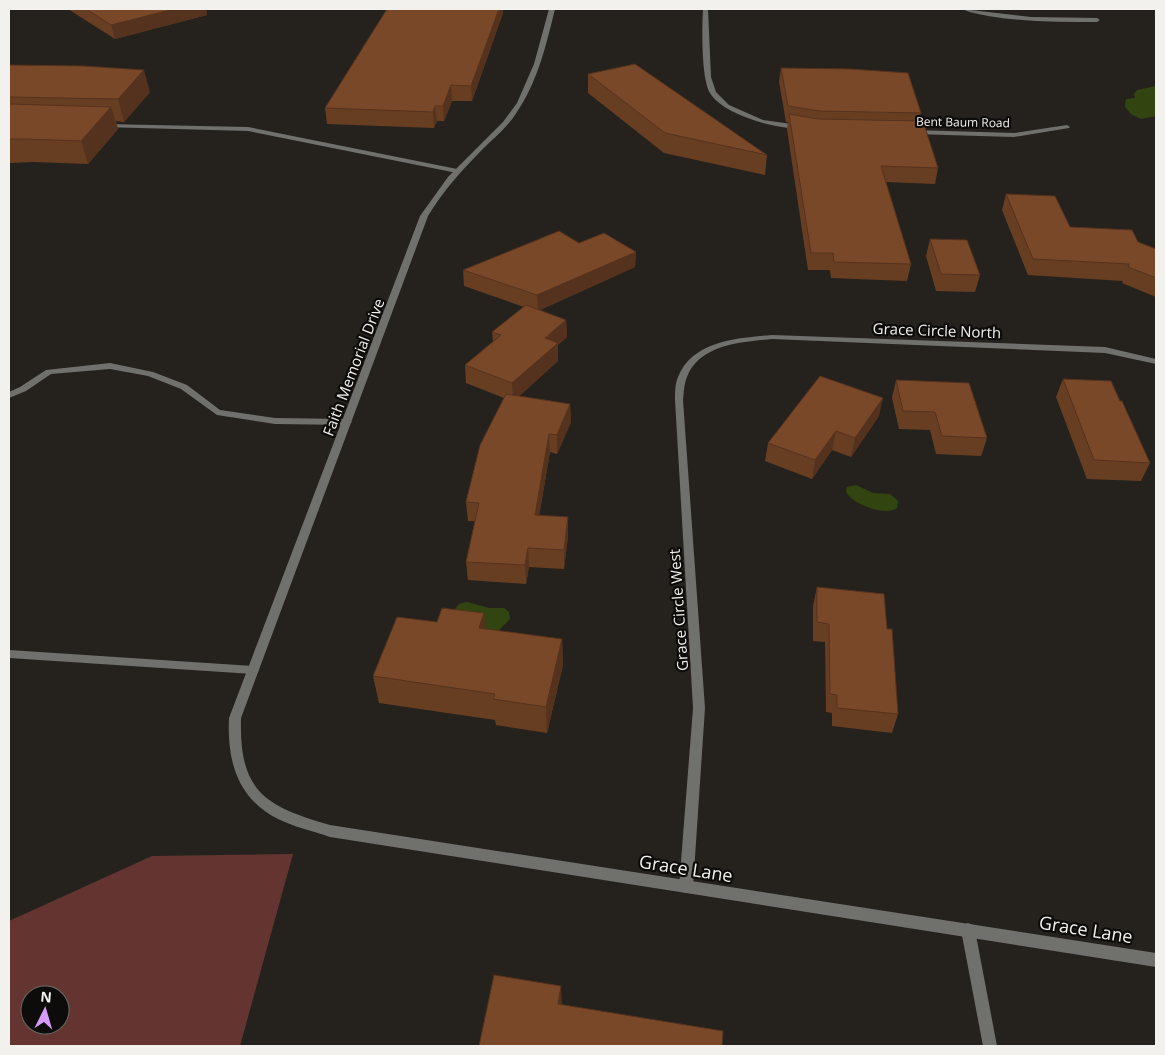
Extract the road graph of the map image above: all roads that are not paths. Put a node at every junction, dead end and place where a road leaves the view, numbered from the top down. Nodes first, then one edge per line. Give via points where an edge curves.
1 (552, 9) edge
2 (705, 9) edge
3 (965, 9) edge
4 (1097, 20) dead end
5 (98, 126) edge
6 (1067, 127) dead end
7 (806, 128) edge
8 (905, 132) edge
9 (457, 171) junction
10 (716, 347) joint
11 (1156, 362) edge
12 (9, 395) edge
13 (347, 422) junction
14 (9, 654) edge
15 (253, 670) junction
16 (236, 763) joint
17 (686, 887) junction
18 (968, 930) junction
19 (1156, 960) edge
20 (990, 1046) edge

1 - 9 street, Faith Memorial Drive via 530,86 511,116
2 - 7 street via 708,78 713,93 727,106 762,122
3 - 4 street via 1030,19
5 - 9 street via 248,130
6 - 8 street, Bent Baum Road via 1014,135
9 - 13 street, Faith Memorial Drive via 437,194 424,216
10 - 11 street, Grace Circle North via 742,340 772,338 1105,350
10 - 17 street, Grace Circle West via 695,357 683,375 679,400 700,708
12 - 13 street via 49,372 110,366 150,374 184,387 217,412 275,421
13 - 15 street, Faith Memorial Drive
14 - 15 street
15 - 16 street, Faith Memorial Drive via 235,718
16 - 17 street, Grace Lane via 263,802 283,815 330,831
17 - 18 street, Grace Lane
18 - 19 street, Grace Lane
18 - 20 street

